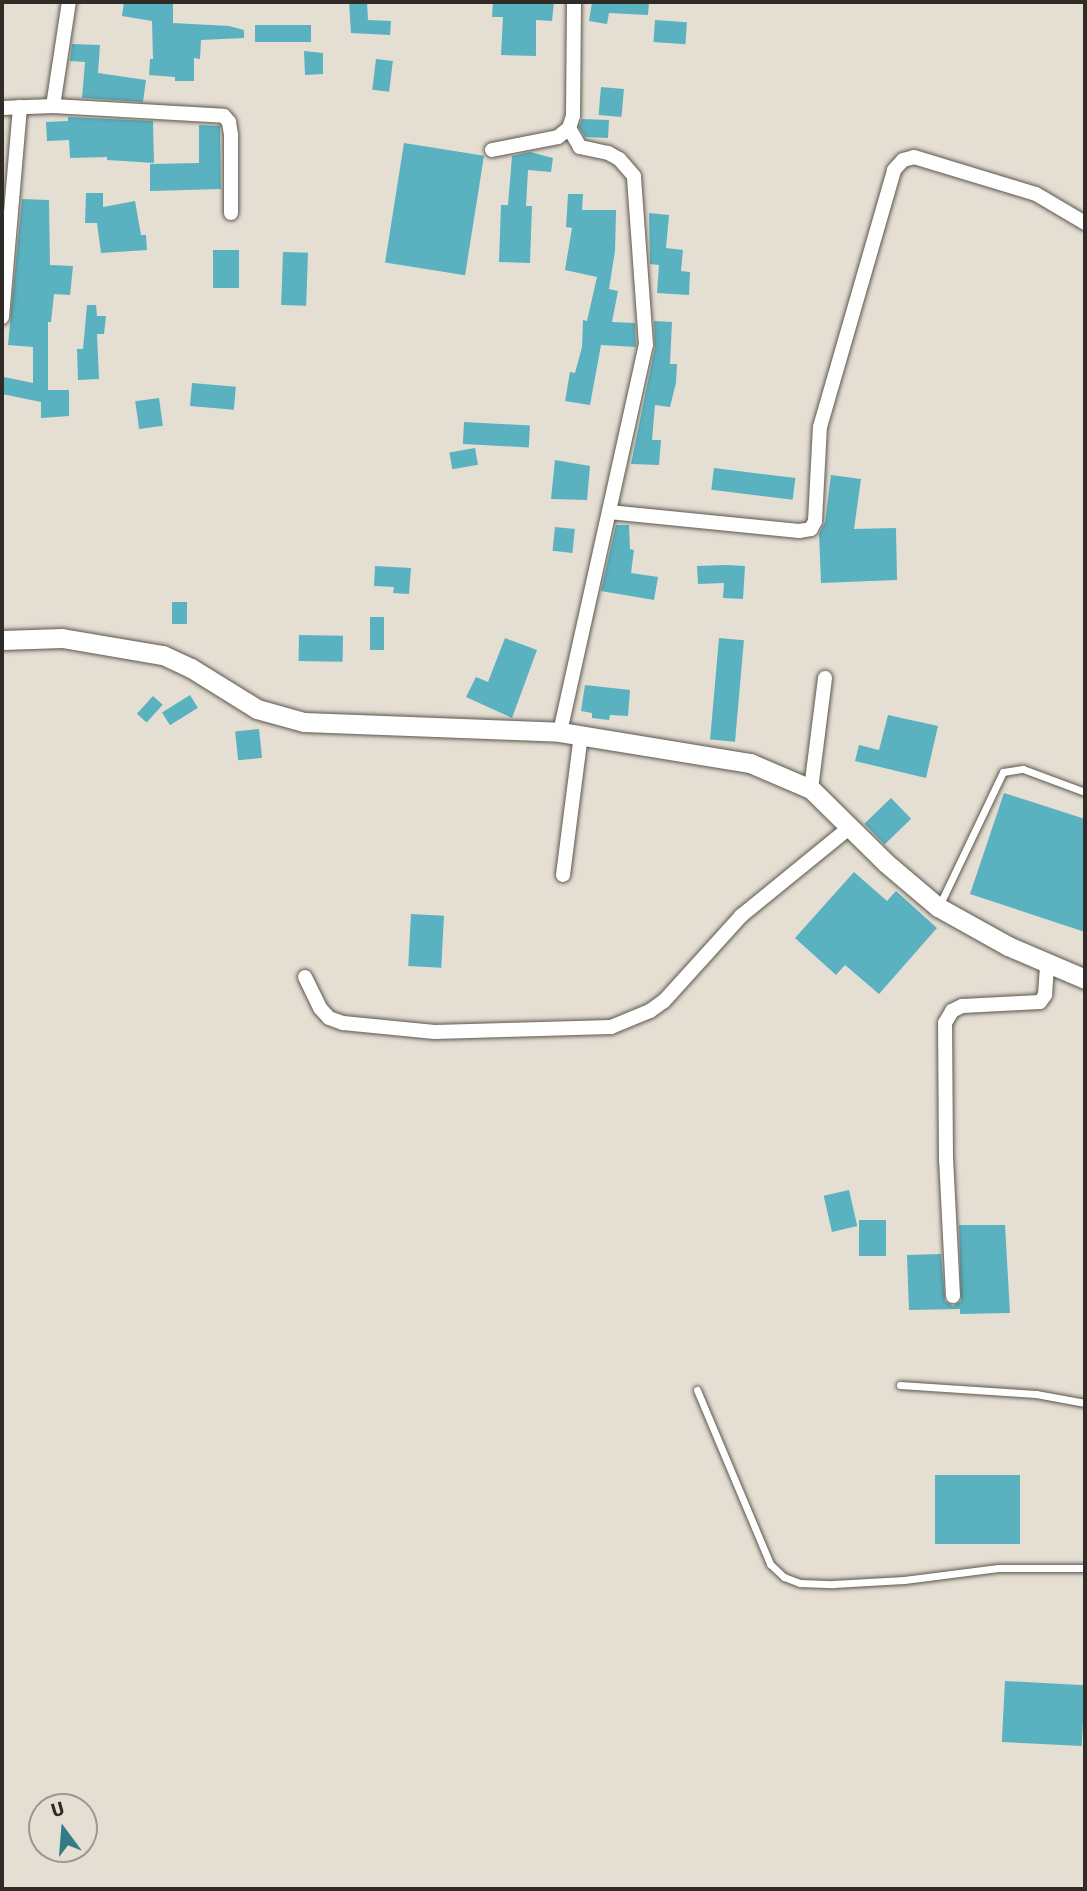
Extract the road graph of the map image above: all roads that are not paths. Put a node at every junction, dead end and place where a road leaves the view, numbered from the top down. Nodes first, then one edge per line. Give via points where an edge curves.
1 (69, 2) edge
2 (574, 2) edge
3 (53, 106) junction
4 (20, 107) junction
5 (2, 108) edge
6 (569, 128) junction
7 (492, 149) dead end
8 (231, 213) dead end
9 (1085, 223) edge
10 (2, 317) edge
11 (608, 512) junction
12 (2, 640) edge
13 (825, 678) dead end
14 (560, 732) junction
15 (581, 735) junction
16 (811, 789) junction
17 (1085, 792) edge
18 (850, 827) junction
19 (563, 875) dead end
20 (938, 908) junction
21 (1048, 963) junction
22 (305, 977) dead end
23 (1084, 977) edge
24 (953, 1296) dead end
25 (900, 1385) dead end
26 (697, 1390) dead end
27 (1085, 1403) edge
28 (1085, 1568) edge

1 - 3 street
2 - 6 street via 573,116
3 - 4 street
3 - 8 street via 224,116 231,135
4 - 5 street
4 - 10 street
6 - 7 street via 558,137
6 - 11 street via 580,147 619,159 634,176 636,186 646,345
9 - 11 street via 1037,194 914,157 903,160 894,170 820,427 811,529
11 - 14 street
12 - 14 street via 62,638 163,655 249,705 304,722
13 - 16 street
14 - 15 street
15 - 16 street via 750,763
15 - 19 street
16 - 18 street
17 - 20 lane via 1023,769 1003,772
18 - 20 street
18 - 22 street via 741,916 664,1001 650,1012 611,1027 435,1032 343,1023 320,1009
20 - 21 street
21 - 23 street
21 - 24 street via 1040,1002 962,1006 952,1011 945,1024
25 - 27 lane via 1037,1394
26 - 28 lane via 770,1564 784,1577 800,1583 833,1584 998,1568

